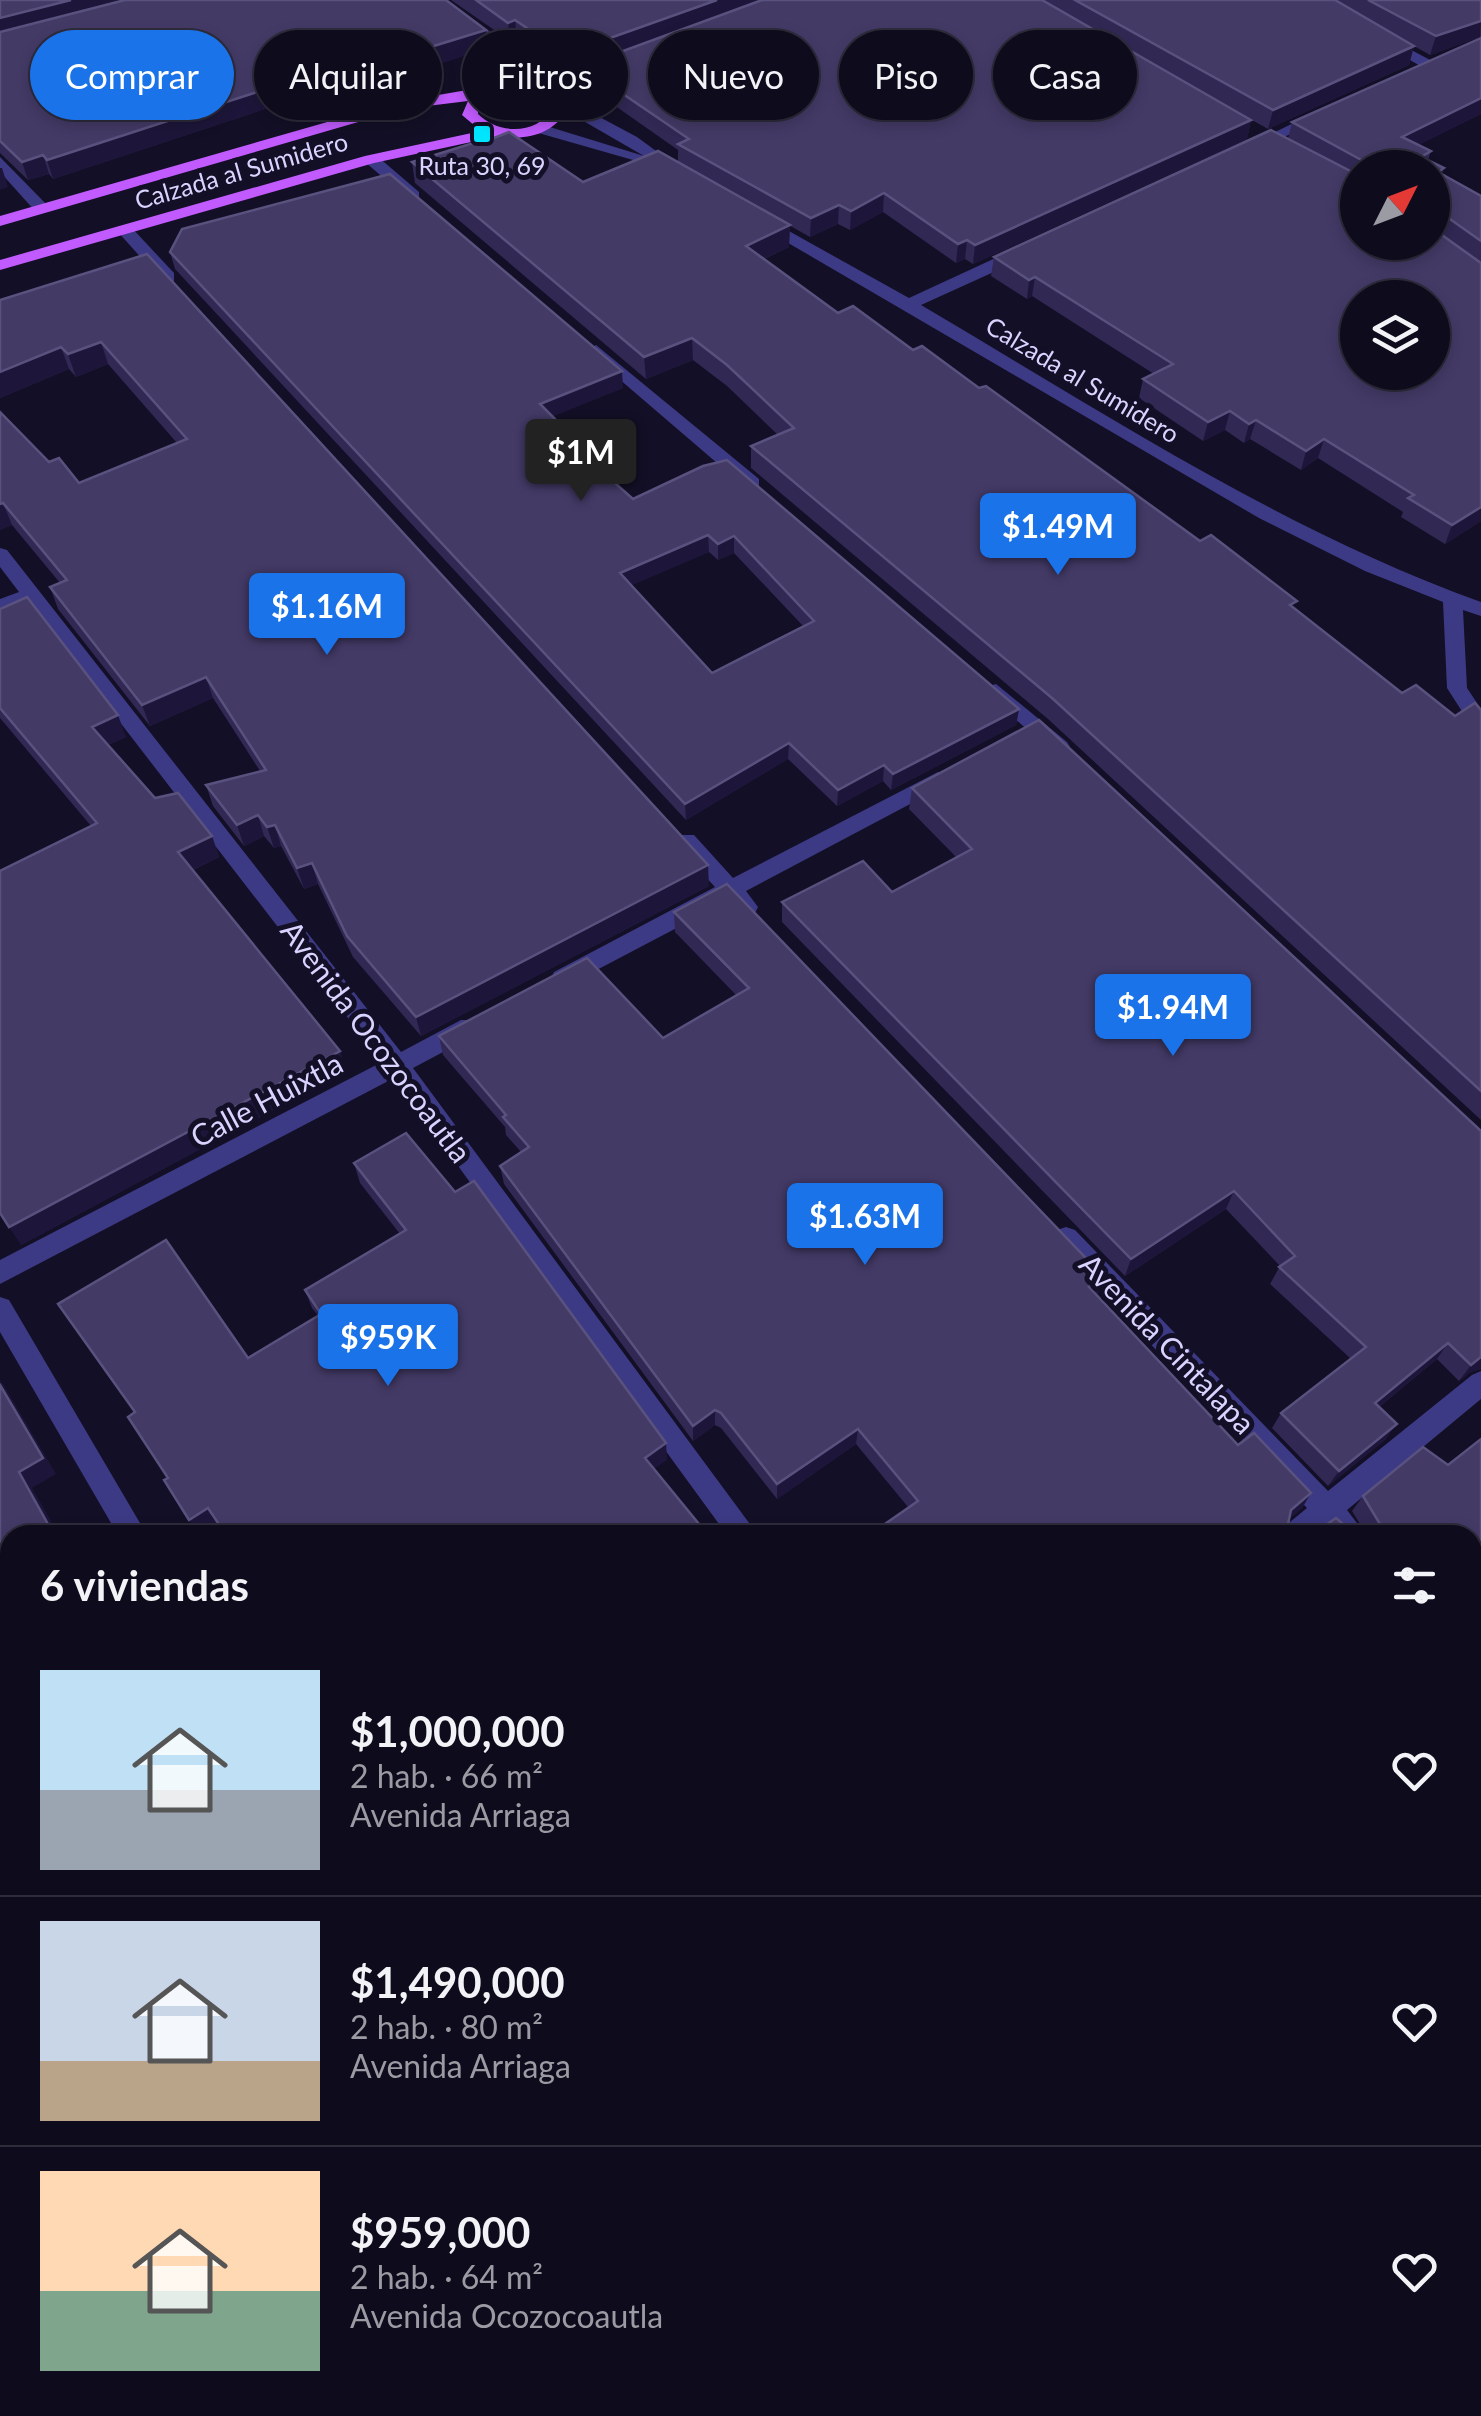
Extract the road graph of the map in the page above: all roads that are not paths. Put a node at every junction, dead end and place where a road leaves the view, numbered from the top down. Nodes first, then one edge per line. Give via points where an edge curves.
1 (436, 0) edge
2 (1362, 28) edge
3 (474, 30) edge
4 (1446, 58) edge
5 (1429, 65) junction
6 (1412, 72) edge
7 (462, 97) edge
8 (1331, 110) edge
9 (475, 120) edge
10 (553, 120) edge
11 (598, 120) edge
12 (540, 129) junction
13 (1249, 131) edge
14 (497, 132) junction
15 (1273, 145) junction
16 (1230, 157) edge
17 (371, 159) junction
18 (0, 162) edge
19 (738, 208) edge
20 (42, 209) junction
21 (432, 211) edge
22 (0, 220) edge
23 (124, 230) junction
24 (1034, 247) edge
25 (0, 265) edge
26 (178, 288) edge
27 (910, 304) junction
28 (584, 340) edge
29 (766, 495) edge
30 (0, 554) edge
31 (31, 594) junction
32 (1452, 600) junction
33 (0, 607) edge
34 (1481, 609) edge
35 (978, 675) edge
36 (1481, 725) edge
37 (1081, 767) edge
38 (953, 772) edge
39 (664, 817) edge
40 (732, 891) junction
41 (759, 919) edge
42 (538, 991) edge
43 (486, 1018) edge
44 (397, 1064) junction
45 (1044, 1214) edge
46 (0, 1273) edge
47 (0, 1308) edge
48 (1481, 1384) edge
49 (1328, 1510) junction
50 (127, 1525) edge
51 (737, 1525) edge
52 (1308, 1525) edge
53 (1342, 1525) edge

1 - 3 street
2 - 5 street
4 - 5 street
5 - 6 street
7 - 20 main road, Calzada al Sumidero via 402,105
8 - 15 street
9 - 14 main road
10 - 12 main road
11 - 12 street via 679,174
12 - 14 main road, Calzada al Sumidero
13 - 15 street
14 - 17 main road, Calzada al Sumidero
15 - 16 street
17 - 21 street
17 - 23 main road, Calzada al Sumidero
18 - 20 street
19 - 27 street, Calzada al Sumidero
20 - 22 main road, Calzada al Sumidero
23 - 25 main road, Calzada al Sumidero
23 - 26 street
24 - 27 street
27 - 32 street, Calzada al Sumidero via 1186,471
28 - 29 street
30 - 31 street, Avenida Ocozocoautla
31 - 33 street
31 - 44 street, Avenida Ocozocoautla
32 - 34 street, Calzada al Sumidero
32 - 36 street via 1457,688
35 - 37 street via 1030,732
38 - 40 street
39 - 40 street
40 - 41 street
40 - 42 street
43 - 44 street, Calle Huixtla
44 - 46 street, Calle Huixtla
44 - 51 street, Avenida Ocozocoautla
45 - 49 street, Avenida Cintalapa
47 - 50 street
48 - 49 street
49 - 52 street
49 - 53 street, Avenida Cintalapa

